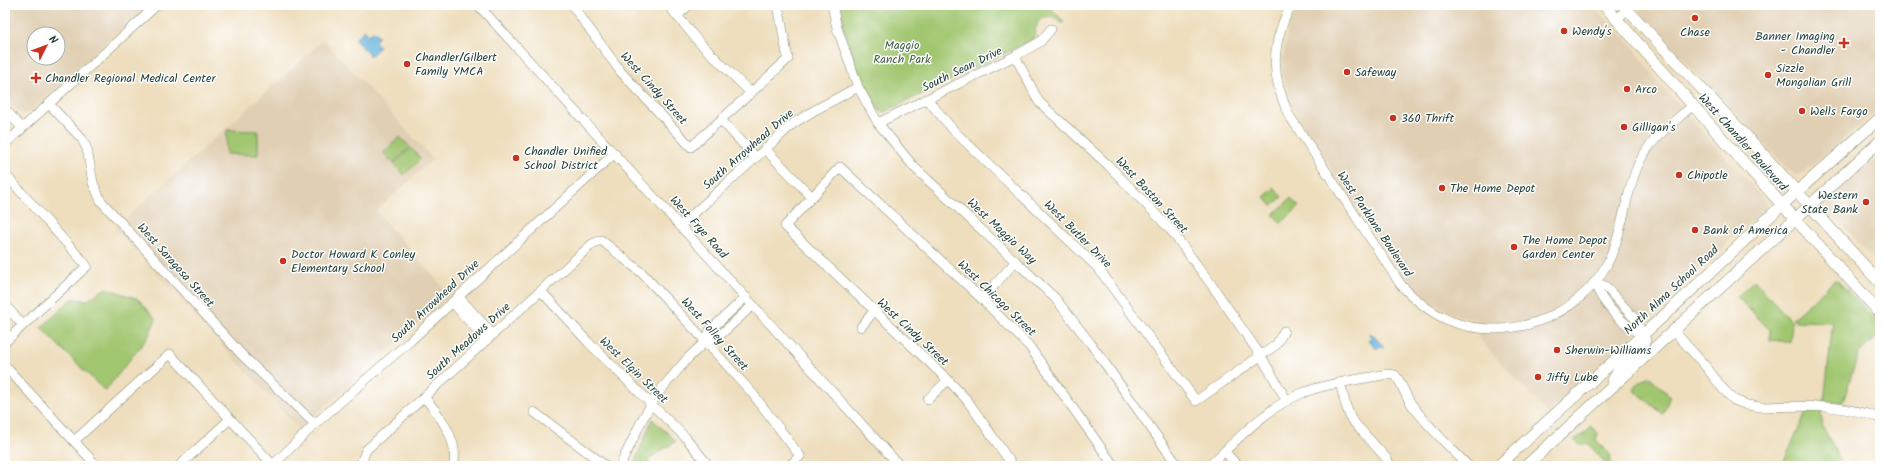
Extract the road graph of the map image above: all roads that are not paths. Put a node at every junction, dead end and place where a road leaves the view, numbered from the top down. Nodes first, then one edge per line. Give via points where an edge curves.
1 (158, 5) edge
2 (478, 5) edge
3 (572, 5) edge
4 (668, 5) edge
5 (690, 5) edge
6 (778, 5) edge
7 (832, 5) edge
8 (1291, 5) edge
9 (1604, 5) edge
10 (1627, 6) edge
11 (677, 16) junction
12 (1617, 19) junction
13 (1051, 29) dead end
14 (1015, 56) junction
15 (858, 87) junction
16 (751, 93) junction
17 (927, 99) junction
18 (49, 104) junction
19 (1693, 105) junction
20 (5, 109) edge
21 (1880, 118) edge
22 (721, 120) junction
23 (878, 123) junction
24 (22, 128) junction
25 (1880, 141) edge
26 (5, 144) edge
27 (765, 149) junction
28 (615, 153) junction
29 (755, 157) junction
30 (5, 174) edge
31 (1797, 192) junction
32 (811, 196) junction
33 (1782, 205) junction
34 (1809, 206) junction
35 (1794, 219) junction
36 (681, 226) junction
37 (600, 240) joint
38 (1016, 261) junction
39 (1595, 282) junction
40 (1880, 283) edge
41 (541, 291) junction
42 (746, 297) junction
43 (455, 299) junction
44 (982, 299) junction
45 (5, 305) edge
46 (754, 305) junction
47 (874, 311) junction
48 (1880, 312) edge
49 (23, 325) junction
50 (861, 327) dead end
51 (1673, 330) junction
52 (1284, 331) dead end
53 (1642, 335) junction
54 (490, 337) junction
55 (706, 341) junction
56 (5, 342) edge
57 (1261, 356) junction
58 (5, 366) edge
59 (948, 380) junction
60 (1340, 383) junction
61 (1607, 391) junction
62 (424, 397) junction
63 (928, 399) dead end
64 (1286, 401) junction
65 (651, 404) junction
66 (534, 412) dead end
67 (1880, 418) edge
68 (230, 419) junction
69 (315, 424) junction
70 (74, 441) junction
71 (1225, 452) junction
72 (1008, 464) edge
73 (97, 466) edge
74 (179, 466) edge
75 (272, 466) edge
76 (360, 466) edge
77 (454, 466) edge
78 (606, 466) edge
79 (620, 466) edge
80 (709, 466) edge
81 (789, 466) edge
82 (900, 466) edge
83 (1114, 466) edge
84 (1178, 466) edge
85 (1210, 466) edge
86 (1238, 466) edge
87 (1390, 466) edge
88 (1468, 466) edge
89 (1498, 466) edge
90 (1526, 466) edge

1 - 18 street
2 - 28 street, West Frye Road
3 - 22 street, West Cindy Street via 621,72 691,147
4 - 11 street
5 - 11 street
6 - 16 street via 788,58
7 - 15 street, West Maggio Way via 837,28
8 - 39 street, West Parklane Boulevard via 1282,26 1274,59 1282,100 1289,115 1393,275 1411,296 1450,321 1483,329 1497,329 1524,326 1548,317 1578,300
9 - 12 main road, West Chandler Boulevard
10 - 12 street
10 - 31 main road, West Chandler Boulevard
11 - 16 street via 698,41
12 - 19 main road, West Chandler Boulevard
13 - 14 street, South Sean Drive via 1040,42
14 - 17 street, South Sean Drive
14 - 57 street, West Boston Street via 1039,102 1108,165 1170,229
15 - 23 street, West Maggio Way
15 - 27 street, South Arrowhead Drive via 794,123
16 - 22 street
17 - 23 street, South Sean Drive
17 - 57 street, West Butler Drive via 955,132 1098,268 1196,401
18 - 24 street
18 - 69 street, West Saragosa Street via 82,139 87,149 93,183 101,201 243,356
19 - 33 main road, West Chandler Boulevard
19 - 39 street, West Parklane Boulevard via 1654,142 1640,162 1608,264
20 - 24 street
21 - 31 main road, North Alma School Road
22 - 29 street
23 - 38 street, West Maggio Way via 914,166
24 - 26 street
25 - 34 main road
27 - 29 street, South Arrowhead Drive
27 - 32 street
28 - 36 street, West Frye Road
28 - 43 street, South Arrowhead Drive
29 - 36 street, South Arrowhead Drive
30 - 49 street via 87,266
31 - 33 main road, North Alma School Road
31 - 34 main road, West Chandler Boulevard
32 - 44 street, West Chicago Street via 840,167
32 - 47 street, West Cindy Street via 785,226
33 - 35 main road, West Chandler Boulevard
33 - 53 main road, North Alma School Road
34 - 35 main road
34 - 40 main road, West Chandler Boulevard
35 - 48 main road, West Chandler Boulevard
35 - 51 main road
36 - 42 street, West Frye Road
37 - 41 street, South Meadows Drive via 592,244
37 - 55 street, West Folley Street via 642,274
38 - 44 street
38 - 84 street, West Maggio Way via 1055,298 1072,319
39 - 53 street via 1605,286 1636,320
41 - 54 street, South Meadows Drive
41 - 65 street, West Elgin Street
42 - 46 street, West Frye Road
42 - 55 street via 710,330
43 - 54 street
43 - 69 street, South Arrowhead Drive
44 - 83 street, West Chicago Street via 1029,346
45 - 49 street
46 - 55 street via 717,338
46 - 82 street, West Frye Road
47 - 50 street
47 - 59 street, West Cindy Street
49 - 56 street
51 - 61 main road
51 - 67 street via 1734,400 1760,407 1843,407
52 - 57 street via 1276,345
53 - 61 main road via 1645,340 1642,346 1621,367
53 - 89 main road, North Alma School Road
54 - 62 street, South Meadows Drive
55 - 65 street via 671,377
55 - 81 street, West Folley Street via 753,394 800,456
57 - 64 street, West Boston Street
58 - 70 street
59 - 63 street
59 - 72 street, West Cindy Street via 967,400
60 - 64 street via 1324,386
60 - 87 street via 1351,419 1387,459
60 - 88 street via 1386,374 1395,375 1417,410
61 - 90 main road
62 - 76 street, South Meadows Drive via 366,450
62 - 77 street via 436,409 442,421 454,449
64 - 71 street via 1271,410
65 - 79 street
65 - 80 street, West Elgin Street via 686,438
66 - 78 street
68 - 70 street via 170,354
68 - 74 street
68 - 75 street
69 - 75 street, South Arrowhead Drive
70 - 73 street
71 - 85 street
71 - 86 street

